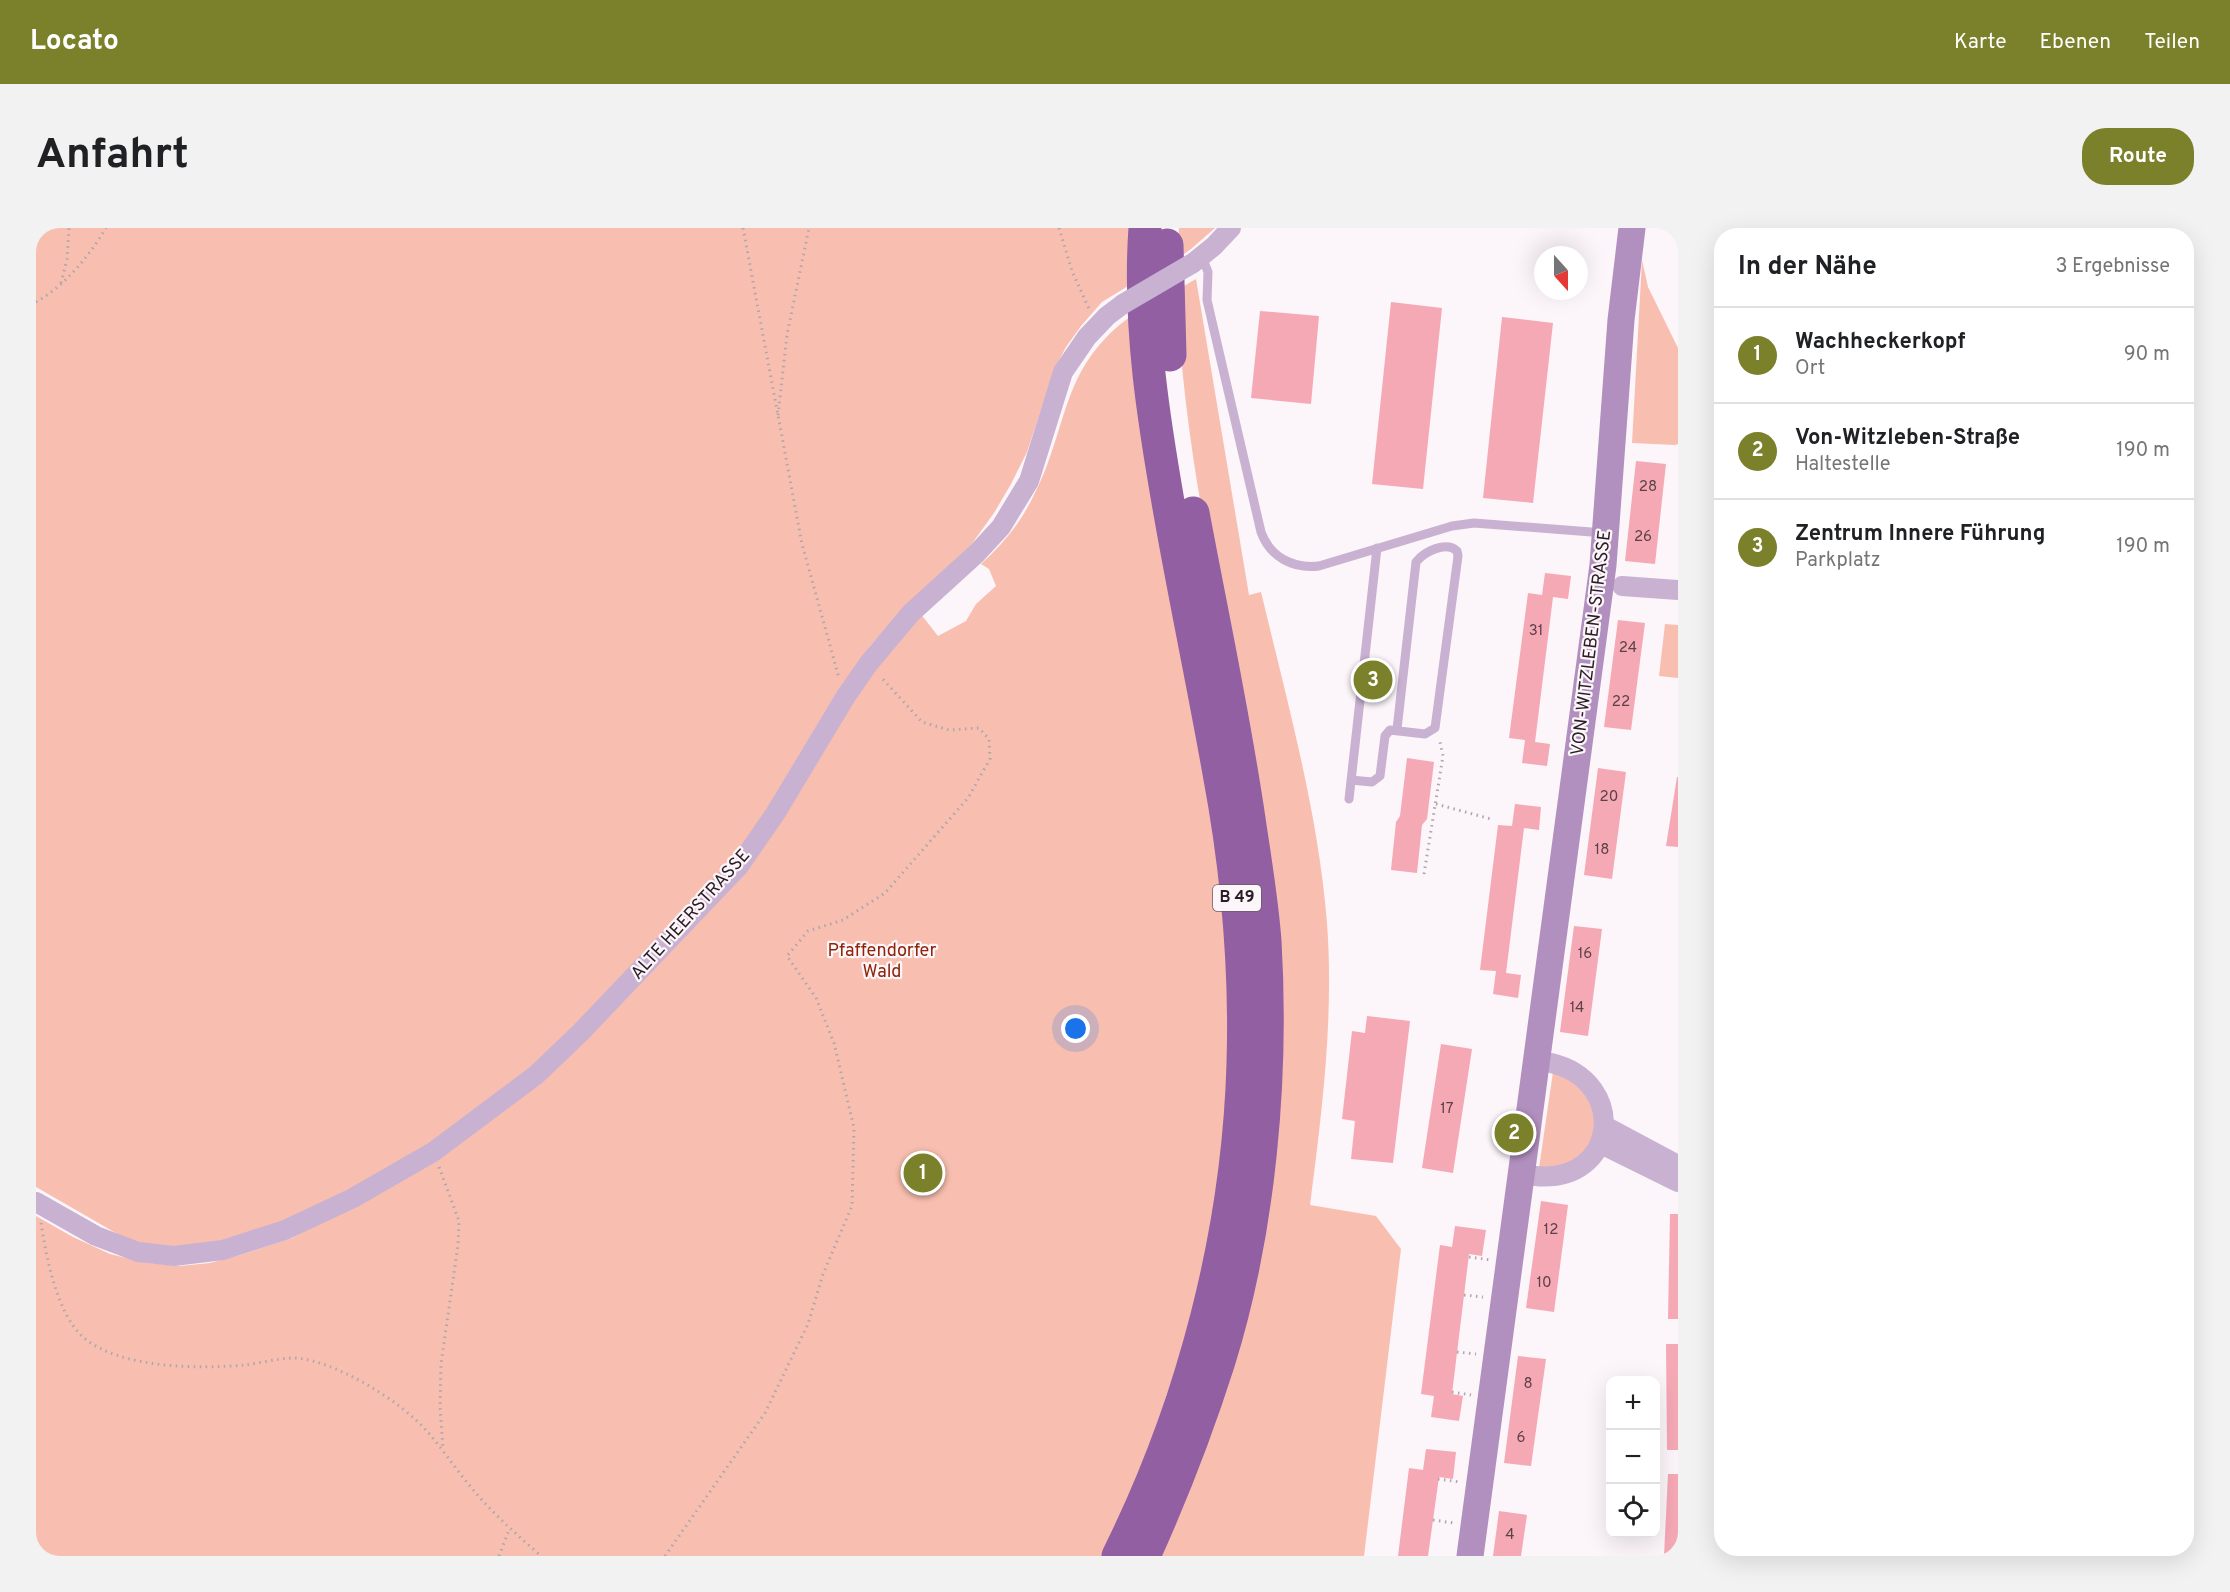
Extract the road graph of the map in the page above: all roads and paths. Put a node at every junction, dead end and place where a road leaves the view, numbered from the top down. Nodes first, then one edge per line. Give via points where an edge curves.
1 (69, 228) edge
2 (106, 228) edge
3 (743, 228) edge
4 (809, 228) edge
5 (1059, 228) edge
6 (1145, 228) edge
7 (1168, 228) edge
8 (1231, 228) edge
9 (1632, 228) edge
10 (1198, 260) junction
11 (61, 285) junction
12 (36, 302) edge
13 (1098, 326) junction
14 (778, 419) junction
15 (1606, 533) junction
16 (1377, 548) junction
17 (1622, 586) dead end
18 (1678, 590) edge
19 (869, 663) junction
20 (846, 696) junction
21 (1397, 729) junction
22 (1440, 742) dead end
23 (1350, 780) junction
24 (1349, 799) dead end
25 (1436, 804) junction
26 (1491, 819) dead end
27 (1424, 874) dead end
28 (1551, 1063) dead end
29 (1603, 1135) junction
30 (433, 1152) junction
31 (1678, 1165) edge
32 (1535, 1176) dead end
33 (1678, 1182) edge
34 (41, 1204) edge
35 (1469, 1257) dead end
36 (1497, 1260) dead end
37 (1464, 1295) dead end
38 (1492, 1298) dead end
39 (1457, 1352) dead end
40 (1484, 1354) dead end
41 (1452, 1392) dead end
42 (1479, 1396) dead end
43 (443, 1451) junction
44 (1438, 1479) dead end
45 (1467, 1483) dead end
46 (1433, 1520) dead end
47 (1462, 1524) dead end
48 (509, 1529) junction
49 (499, 1556) edge
50 (541, 1556) edge
51 (665, 1556) edge
52 (1118, 1556) edge
53 (1144, 1556) edge
54 (1470, 1556) edge

1 - 11 path
2 - 11 path
3 - 14 path
4 - 14 path via 788,335
5 - 13 path via 1072,271
6 - 52 highway, B 49 via 1143,299 1154,416 1220,775 1235,882 1241,942 1243,1065 1231,1196 1197,1352 1157,1469
7 - 53 highway, B 49 via 1167,316 1176,410 1242,769 1258,878 1267,1019 1263,1132 1237,1291 1200,1419
8 - 10 street, ALTE HEERSTRASSE
9 - 15 street, VON-WITZLEBEN-STRASSE via 1621,320
10 - 13 street, ALTE HEERSTRASSE, bridge via 1123,304
10 - 16 lane via 1208,272 1207,300 1266,544 1284,560 1312,566
11 - 12 path
13 - 19 street, ALTE HEERSTRASSE via 1063,372 1033,470 1011,512 990,540 911,613
14 - 20 path via 802,544 833,663
15 - 16 lane via 1474,523
15 - 54 street, VON-WITZLEBEN-STRASSE
16 - 23 lane
17 - 18 street
19 - 20 street, ALTE HEERSTRASSE
19 - 51 path via 922,722 950,730 979,728 988,739 990,759 968,798 885,893 843,920 807,931 787,956 816,998 834,1043 854,1128 852,1206 823,1274 808,1324 765,1413
20 - 30 street, ALTE HEERSTRASSE via 769,824 714,894 550,1062
21 - 21 lane via 1425,734 1437,724 1458,556 1452,548 1422,555 1416,562
21 - 23 lane via 1385,736 1378,779
22 - 25 path via 1443,756
23 - 24 lane
25 - 26 path
25 - 27 path
28 - 29 street via 1572,1070 1586,1081 1601,1106
29 - 31 street
29 - 32 street via 1590,1160 1572,1172
29 - 33 street
30 - 34 street, ALTE HEERSTRASSE via 353,1198 285,1230 198,1255 138,1252 96,1236
30 - 43 path via 459,1221 441,1364
34 - 43 path via 45,1251 65,1313 83,1336 106,1351 170,1366 244,1365 291,1358 323,1363 393,1402 418,1422
35 - 36 path
37 - 38 path
39 - 40 path
41 - 42 path
43 - 48 path
44 - 45 path
46 - 47 path
48 - 49 path
48 - 50 path

